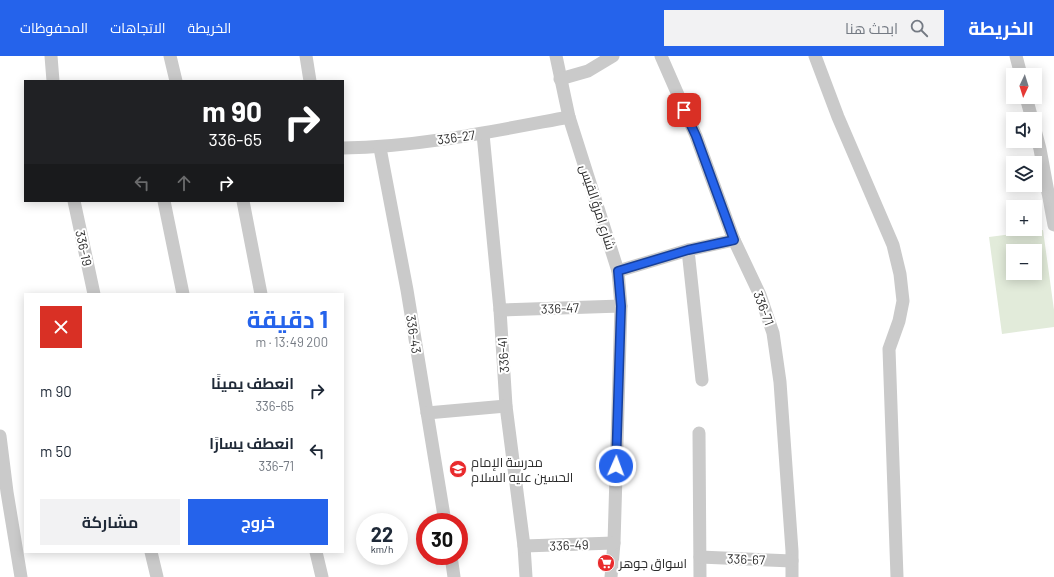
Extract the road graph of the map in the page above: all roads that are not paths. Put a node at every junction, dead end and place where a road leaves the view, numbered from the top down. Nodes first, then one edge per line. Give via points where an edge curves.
1 (51, 56) edge
2 (170, 56) edge
3 (306, 56) edge
4 (556, 56) edge
5 (613, 56) edge
6 (661, 56) edge
7 (815, 56) edge
8 (1016, 56) edge
9 (1019, 68) edge
10 (560, 79) junction
11 (53, 80) edge
12 (176, 80) edge
13 (310, 80) edge
14 (569, 117) junction
15 (483, 134) junction
16 (344, 148) edge
17 (380, 148) junction
18 (1039, 148) edge
19 (74, 202) edge
20 (164, 202) edge
21 (243, 202) edge
22 (1054, 225) edge
23 (734, 240) junction
24 (688, 250) junction
25 (618, 271) junction
26 (94, 293) edge
27 (184, 293) edge
28 (261, 293) edge
29 (621, 306) junction
30 (500, 310) junction
31 (702, 380) dead end
32 (506, 406) junction
33 (427, 413) junction
34 (699, 433) dead end
35 (0, 436) edge
36 (444, 513) edge
37 (614, 543) junction
38 (524, 546) junction
39 (151, 553) edge
40 (316, 553) edge
41 (700, 557) junction
42 (792, 561) junction
43 (452, 565) edge
44 (21, 577) edge
45 (156, 577) edge
46 (322, 577) edge
47 (454, 577) edge
48 (526, 577) edge
49 (611, 577) edge
50 (700, 577) edge
51 (792, 577) edge
52 (897, 577) edge

1 - 11 street
2 - 12 street
3 - 13 street
4 - 10 street, شارع امرؤ القيس
5 - 10 street via 588,71
6 - 23 street, 336-71 via 696,136
7 - 52 street via 838,117 893,245 900,274 903,300 889,349
8 - 9 street
10 - 14 street, شارع امرؤ القيس
14 - 15 street, 336-27
14 - 25 street, شارع امرؤ القيس
15 - 17 street, 336-27
15 - 30 street, 336-41
16 - 17 street, 336-27
17 - 33 street, 336-43
18 - 22 street
19 - 26 street, 336-19
20 - 27 street
21 - 28 street
23 - 24 street
23 - 42 street, 336-71 via 760,295 774,333 780,382
24 - 25 street
24 - 31 street
25 - 29 street, شارع امرؤ القيس
29 - 30 street, 336-47
29 - 37 street, شارع امرؤ القيس
30 - 32 street, 336-41
32 - 33 street
32 - 38 street, 336-41
33 - 36 street, 336-43
34 - 41 street
35 - 44 street
37 - 38 street, 336-49
37 - 49 street, شارع امرؤ القيس
38 - 48 street, 336-41
39 - 45 street
40 - 46 street
41 - 42 street, 336-67
41 - 50 street
42 - 51 street, 336-71
43 - 47 street

